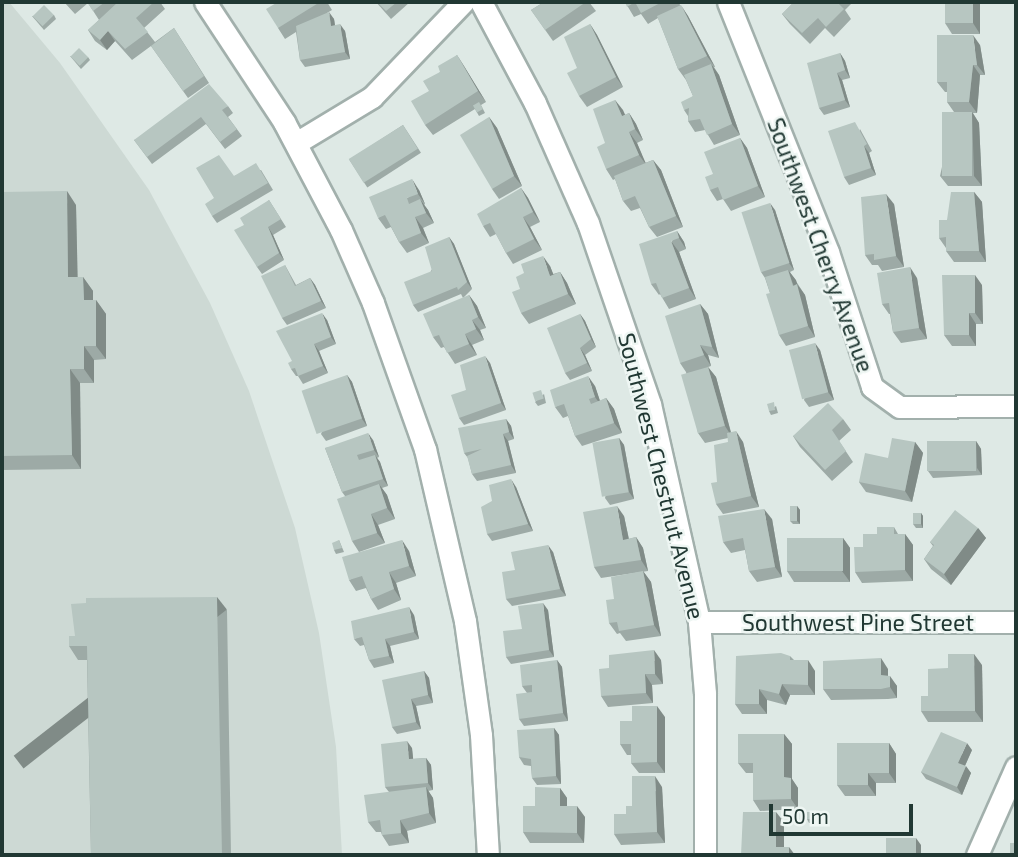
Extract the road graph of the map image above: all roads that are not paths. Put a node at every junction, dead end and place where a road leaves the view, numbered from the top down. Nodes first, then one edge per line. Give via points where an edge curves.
1 (205, 2) edge
2 (463, 2) edge
3 (481, 2) edge
4 (737, 5) edge
5 (296, 143) junction
6 (1016, 405) edge
7 (699, 622) junction
8 (1016, 622) edge
9 (1016, 767) edge
10 (488, 855) edge
11 (705, 855) edge
12 (977, 855) edge

1 - 5 street
2 - 5 street via 372,97
3 - 7 street, Southwest Chestnut Avenue via 540,115 588,223 625,324 650,404
4 - 6 street, Southwest Cherry Avenue via 872,387 900,407
5 - 10 street via 373,303 440,506 465,621 481,735
7 - 8 street, Southwest Pine Street
7 - 11 street, Southwest Chestnut Avenue via 705,693
9 - 12 street

